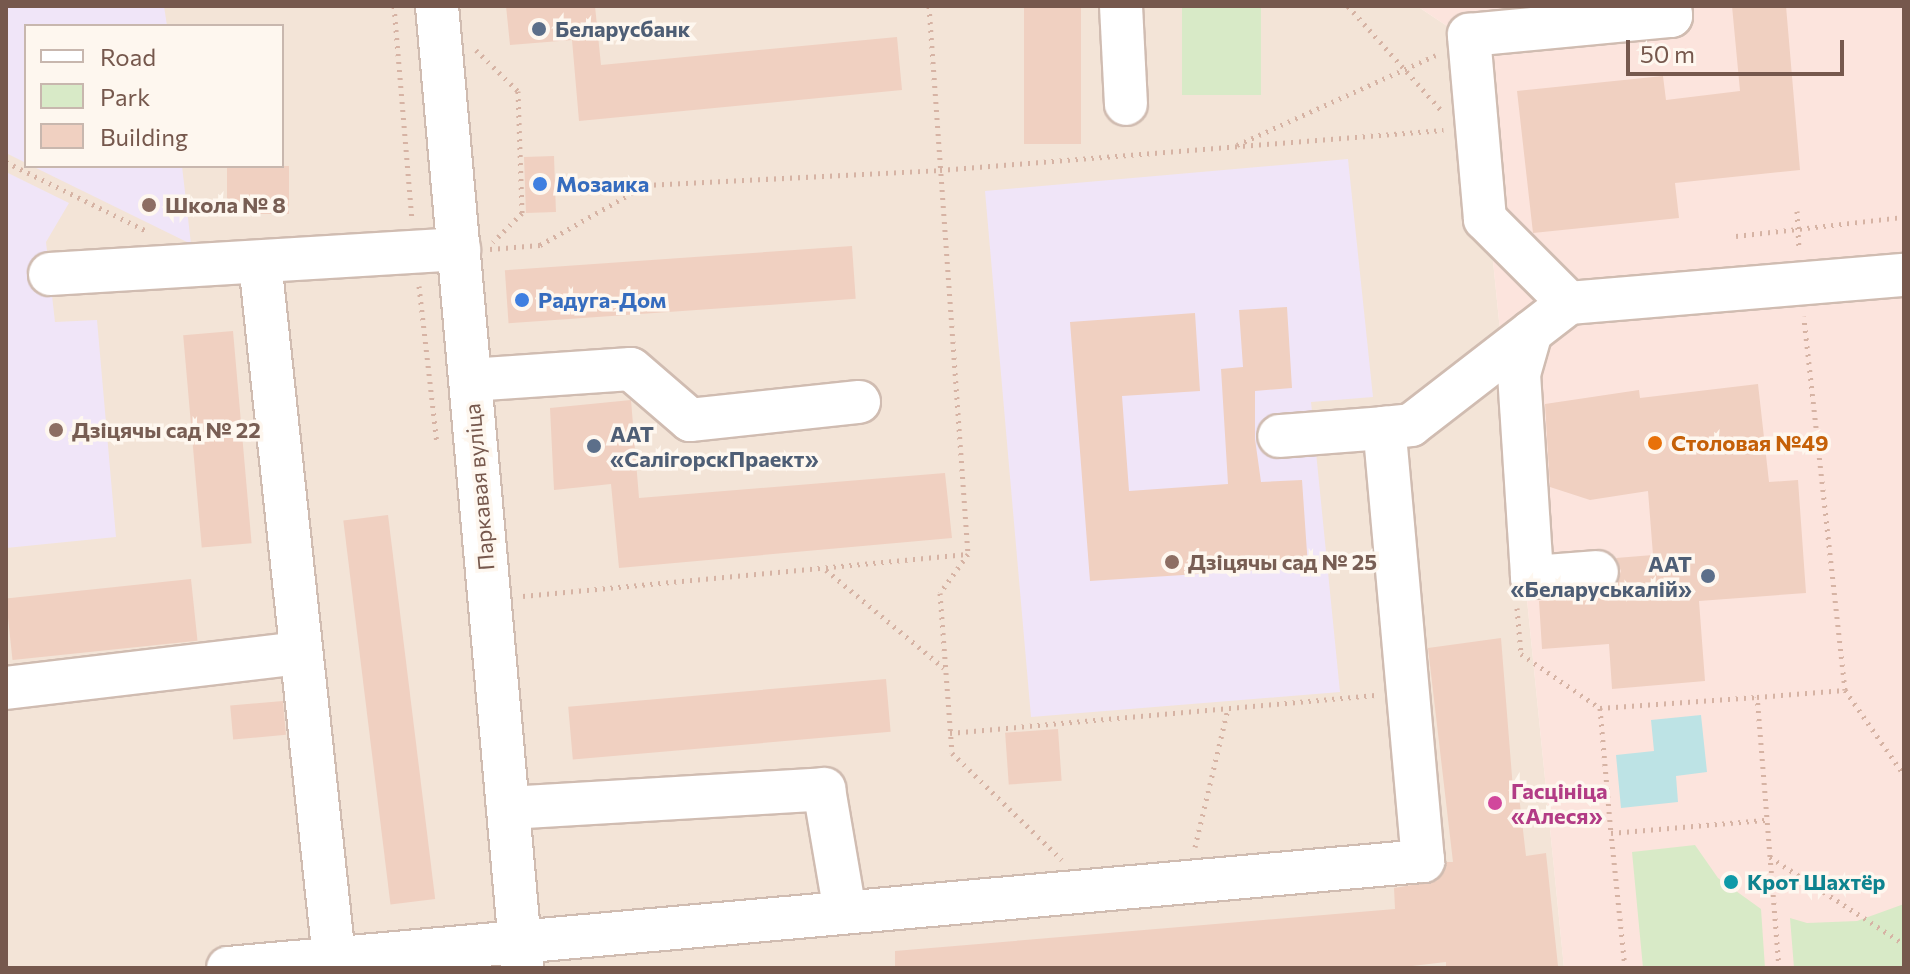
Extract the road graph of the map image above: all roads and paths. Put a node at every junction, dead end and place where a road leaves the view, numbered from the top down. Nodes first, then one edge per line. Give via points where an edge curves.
1 (437, 6) edge
2 (929, 6) edge
3 (1121, 6) edge
4 (1670, 6) edge
5 (1548, 17) edge
6 (1470, 40) junction
7 (1126, 104) dead end
8 (1458, 129) dead end
9 (1233, 146) junction
10 (6, 162) edge
11 (940, 170) junction
12 (1797, 211) dead end
13 (1904, 217) edge
14 (1799, 229) junction
15 (1736, 236) dead end
16 (160, 238) dead end
17 (472, 249) junction
18 (260, 262) junction
19 (50, 274) dead end
20 (1904, 275) edge
21 (1800, 282) junction
22 (1569, 303) junction
23 (1531, 332) junction
24 (470, 380) junction
25 (859, 402) dead end
26 (1384, 428) junction
27 (1279, 436) dead end
28 (968, 554) junction
29 (825, 569) junction
30 (1597, 572) dead end
31 (521, 597) dead end
32 (301, 653) junction
33 (1521, 654) dead end
34 (945, 669) junction
35 (6, 688) edge
36 (1845, 690) junction
37 (1408, 692) junction
38 (1757, 697) junction
39 (1228, 708) junction
40 (1600, 708) junction
41 (950, 733) junction
42 (1904, 775) edge
43 (508, 808) junction
44 (1767, 820) junction
45 (1611, 833) junction
46 (1770, 857) junction
47 (1187, 882) junction
48 (1093, 890) junction
49 (845, 912) junction
50 (1904, 944) edge
51 (521, 955) edge
52 (334, 958) junction
53 (228, 968) edge
54 (1625, 968) edge
55 (1779, 968) edge

1 - 17 street, Паркавая вуліца
2 - 11 path
3 - 7 street
4 - 5 street via 1671,16
5 - 6 street via 1469,35
6 - 9 path
6 - 22 street via 1485,219
8 - 9 path
9 - 11 path
10 - 16 path
11 - 17 path via 646,185 540,245
11 - 28 path
12 - 14 path
13 - 14 path
14 - 15 path
14 - 21 path
17 - 18 street
17 - 24 street, Паркавая вуліца
18 - 19 street
18 - 32 street
20 - 21 street
21 - 22 street
21 - 36 path
22 - 23 street
23 - 26 street via 1411,425
23 - 30 street via 1519,374 1532,577
24 - 25 street via 631,369 690,420
24 - 43 street, Паркавая вуліца
26 - 27 street
26 - 37 street
28 - 29 path
28 - 34 path via 940,593
29 - 31 path
29 - 34 path
32 - 35 street
32 - 52 street
33 - 40 path
34 - 41 path
36 - 38 path
36 - 42 path
37 - 39 path
37 - 47 street via 1423,861
38 - 40 path
38 - 44 path
39 - 41 path
39 - 47 path
40 - 45 path
41 - 48 path via 952,753
43 - 49 street via 824,789
43 - 51 street, Паркавая вуліца
44 - 45 path
44 - 46 path
45 - 54 path
46 - 50 path
46 - 55 path
47 - 48 street
48 - 49 street
49 - 51 street
51 - 52 street
52 - 53 street

